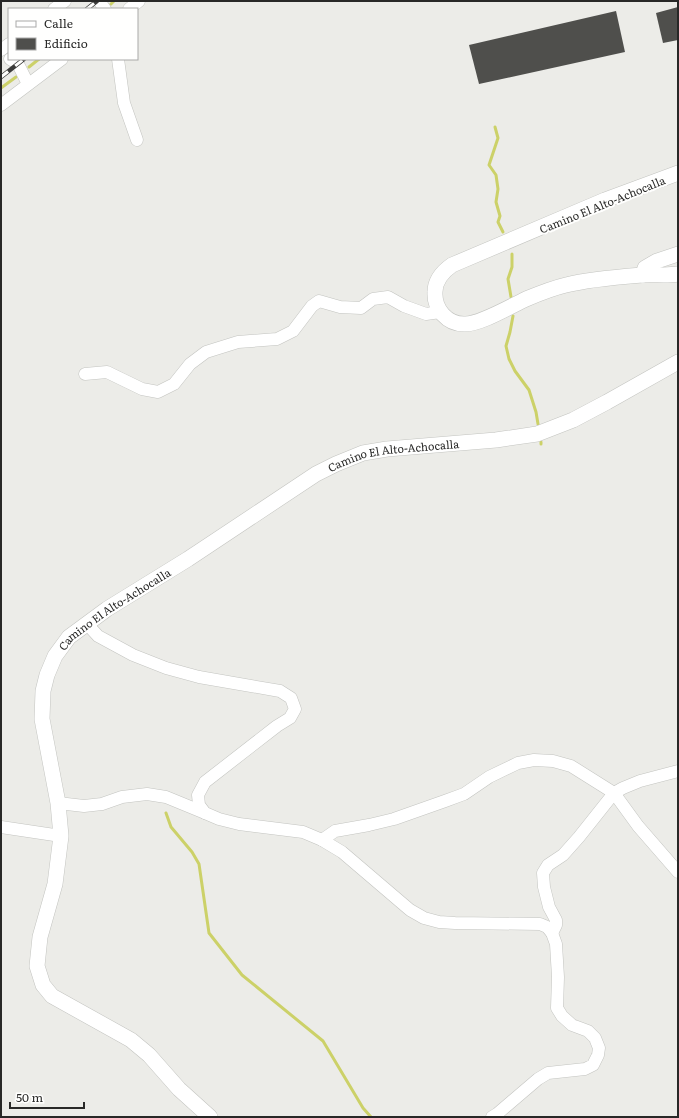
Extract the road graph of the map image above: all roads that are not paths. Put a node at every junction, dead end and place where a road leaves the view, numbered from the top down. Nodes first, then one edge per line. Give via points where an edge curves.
1 (64, 1) edge
2 (139, 1) edge
3 (55, 8) edge
4 (130, 8) edge
5 (13, 60) edge
6 (61, 60) edge
7 (118, 60) edge
8 (28, 84) junction
9 (1, 105) edge
10 (137, 140) dead end
11 (678, 173) edge
12 (678, 254) edge
13 (678, 274) edge
14 (643, 275) junction
15 (440, 312) junction
16 (678, 362) edge
17 (86, 374) dead end
18 (87, 624) junction
19 (678, 771) edge
20 (614, 793) junction
21 (58, 803) junction
22 (206, 813) junction
23 (1, 827) edge
24 (61, 836) junction
25 (322, 840) junction
26 (678, 872) edge
27 (552, 933) junction
28 (210, 1117) edge
29 (492, 1117) edge

1 - 3 street
2 - 4 street
5 - 8 street via 18,64
6 - 8 street
7 - 10 street via 124,103
8 - 9 street
11 - 15 main road, Camino El Alto-Achocalla via 605,200 452,265 443,271 438,279 435,291
12 - 14 main road via 645,268
13 - 14 main road
14 - 15 main road via 564,285 477,322 456,323
15 - 17 street via 426,314 388,297 373,299 361,308 340,307 319,301 312,306 293,331 277,339 238,342 206,352 190,364 174,384 158,392 142,389 107,372
16 - 18 main road, Camino El Alto-Achocalla via 573,420 537,434 387,449 364,453 336,464 316,474
18 - 21 main road, Camino El Alto-Achocalla via 69,637 55,656 43,691 42,719
18 - 22 street via 98,636 133,655 166,668 199,677 280,691 291,698 296,709 290,718 205,782 198,795 199,805
19 - 20 street via 640,781
20 - 25 street via 571,766 534,760 518,763 464,794 388,820 335,831
20 - 26 street via 638,826
20 - 27 street via 563,856 548,865 543,873 549,907 556,920
21 - 22 street via 84,806 148,794 166,797
21 - 24 main road, Camino El Alto-Achocalla
22 - 25 street via 239,824 303,832
23 - 24 street
24 - 28 main road, Camino El Alto-Achocalla via 55,884 40,937 37,966 42,985 52,996 131,1040 149,1054 180,1089
25 - 27 street via 342,852 410,910 424,918 455,923 540,924
27 - 29 street via 556,944 557,1008 572,1024 588,1031 595,1038 599,1048 598,1055 594,1064 585,1069 548,1072

